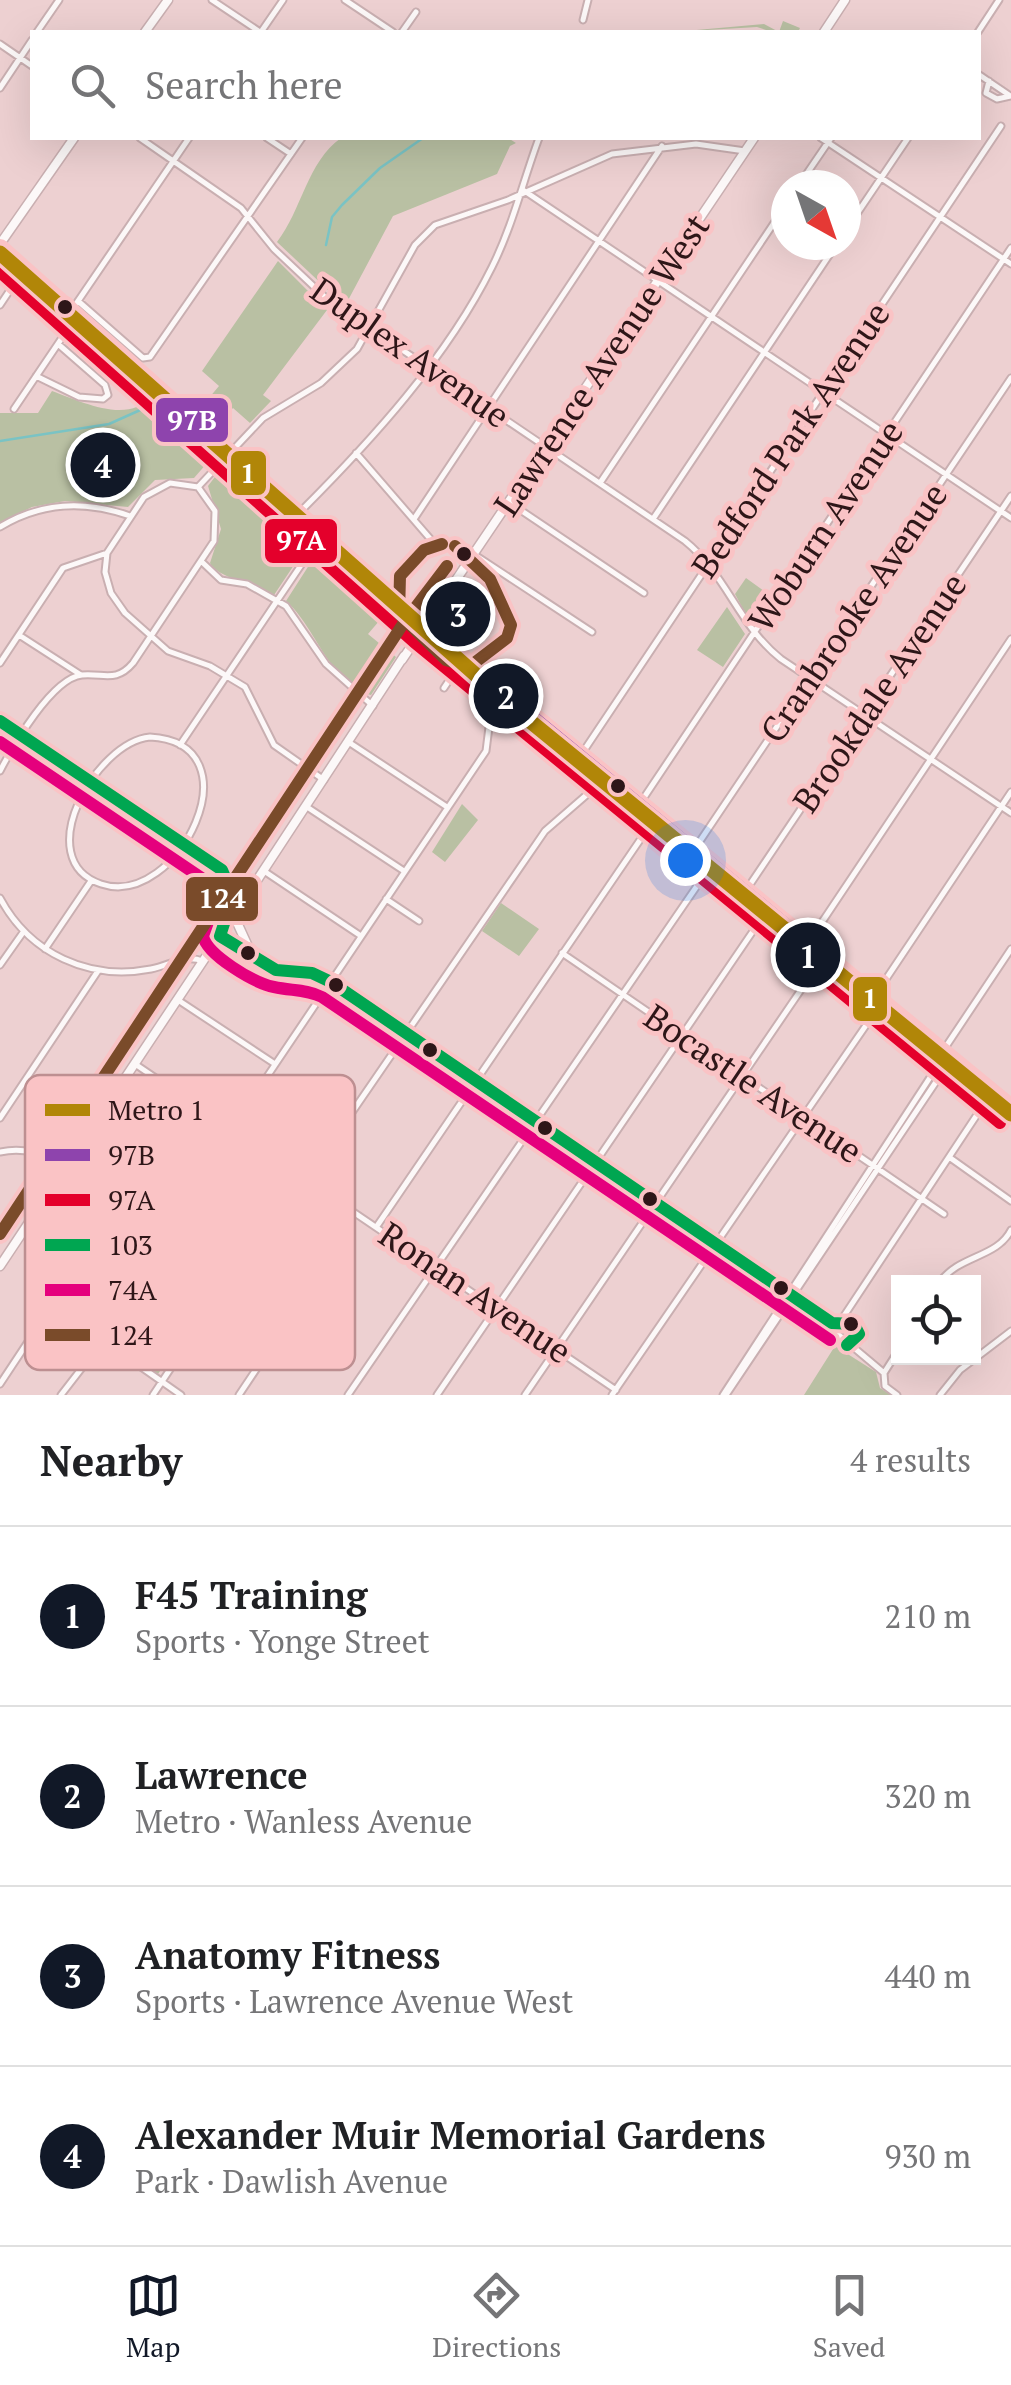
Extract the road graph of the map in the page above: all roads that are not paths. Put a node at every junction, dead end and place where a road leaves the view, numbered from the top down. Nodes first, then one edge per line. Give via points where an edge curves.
1 (59, 0) edge
2 (168, 0) edge
3 (212, 0) edge
4 (283, 0) edge
5 (345, 0) edge
6 (588, 0) edge
7 (845, 0) edge
8 (1000, 0) edge
9 (416, 12) dead end
10 (583, 20) dead end
11 (38, 30) edge
12 (147, 30) edge
13 (257, 30) edge
14 (261, 30) edge
15 (390, 30) edge
16 (403, 30) edge
17 (825, 30) edge
18 (980, 30) edge
19 (30, 43) edge
20 (0, 44) edge
21 (20, 58) junction
22 (30, 65) edge
23 (981, 76) edge
24 (989, 81) junction
25 (0, 88) edge
26 (1011, 96) edge
27 (1001, 126) dead end
28 (73, 140) edge
29 (143, 140) edge
30 (188, 140) edge
31 (271, 140) edge
32 (301, 140) edge
33 (539, 140) edge
34 (753, 140) edge
35 (826, 140) edge
36 (828, 140) edge
37 (907, 140) edge
38 (662, 146) junction
39 (745, 151) junction
40 (291, 154) junction
41 (174, 160) junction
42 (808, 170) edge
43 (881, 178) junction
44 (522, 190) junction
45 (861, 208) edge
46 (249, 216) junction
47 (940, 217) junction
48 (771, 228) edge
49 (599, 243) junction
50 (0, 247) edge
51 (1011, 248) edge
52 (1004, 259) junction
53 (826, 260) edge
54 (1011, 264) edge
55 (24, 270) junction
56 (657, 283) junction
57 (78, 300) junction
58 (0, 305) edge
59 (74, 314) junction
60 (711, 318) junction
61 (370, 330) junction
62 (58, 344) junction
63 (764, 353) junction
64 (426, 368) junction
65 (36, 376) junction
66 (1011, 378) edge
67 (823, 393) junction
68 (488, 408) junction
69 (14, 410) dead end
70 (887, 435) junction
71 (547, 448) junction
72 (228, 451) junction
73 (356, 453) junction
74 (946, 474) junction
75 (600, 484) junction
76 (198, 487) junction
77 (1011, 496) edge
78 (510, 504) junction
79 (1001, 511) junction
80 (299, 514) junction
81 (130, 516) junction
82 (1011, 518) edge
83 (414, 519) junction
84 (653, 519) junction
85 (0, 528) edge
86 (322, 535) junction
87 (439, 549) dead end
88 (106, 553) junction
89 (475, 555) junction
90 (92, 561) junction
91 (202, 562) junction
92 (709, 563) junction
93 (105, 572) junction
94 (644, 593) dead end
95 (276, 602) junction
96 (425, 627) junction
97 (592, 632) dead end
98 (754, 634) junction
99 (19, 635) junction
100 (152, 636) junction
101 (1011, 638) edge
102 (464, 659) junction
103 (0, 663) edge
104 (82, 675) junction
105 (226, 676) junction
106 (810, 679) junction
107 (444, 688) dead end
108 (507, 694) junction
109 (374, 706) junction
110 (864, 715) junction
111 (0, 721) edge
112 (22, 736) junction
113 (350, 742) junction
114 (180, 745) junction
115 (581, 754) junction
116 (930, 759) junction
117 (0, 771) edge
118 (608, 776) junction
119 (325, 780) junction
120 (92, 782) junction
121 (1011, 792) edge
122 (640, 802) junction
123 (1002, 806) junction
124 (307, 807) junction
125 (447, 807) junction
126 (1011, 813) edge
127 (656, 816) junction
128 (181, 843) junction
129 (696, 847) junction
130 (714, 861) junction
131 (222, 870) junction
132 (264, 871) junction
133 (404, 872) junction
134 (92, 880) junction
135 (251, 889) junction
136 (747, 889) junction
137 (0, 898) edge
138 (386, 899) junction
139 (770, 907) junction
140 (235, 913) junction
141 (418, 921) dead end
142 (24, 931) junction
143 (220, 936) junction
144 (361, 936) junction
145 (810, 940) junction
146 (1011, 948) edge
147 (45, 949) junction
148 (562, 953) junction
149 (826, 953) junction
150 (254, 957) junction
151 (204, 961) junction
152 (0, 965) edge
153 (98, 970) junction
154 (331, 982) junction
155 (622, 994) junction
156 (880, 997) junction
157 (178, 1000) junction
158 (406, 1033) junction
159 (682, 1035) junction
160 (947, 1054) junction
161 (135, 1064) junction
162 (275, 1064) junction
163 (28, 1075) edge
164 (128, 1075) edge
165 (151, 1075) edge
166 (268, 1075) edge
167 (742, 1076) junction
168 (25, 1080) edge
169 (476, 1080) junction
170 (992, 1092) junction
171 (1010, 1106) edge
172 (355, 1108) edge
173 (802, 1117) junction
174 (0, 1118) edge
175 (536, 1121) junction
176 (25, 1151) edge
177 (0, 1152) edge
178 (949, 1157) junction
179 (596, 1162) junction
180 (875, 1167) junction
181 (922, 1199) junction
182 (1011, 1202) edge
183 (656, 1203) junction
184 (355, 1211) edge
185 (944, 1214) dead end
186 (377, 1226) junction
187 (25, 1229) edge
188 (1011, 1230) edge
189 (716, 1244) junction
190 (0, 1266) edge
191 (436, 1266) junction
192 (947, 1275) edge
193 (790, 1295) junction
194 (496, 1307) junction
195 (838, 1323) junction
196 (1011, 1331) edge
197 (25, 1348) edge
198 (557, 1348) junction
199 (891, 1362) edge
200 (80, 1370) edge
201 (143, 1370) edge
202 (169, 1370) edge
203 (256, 1370) edge
204 (884, 1373) junction
205 (161, 1382) junction
206 (0, 1384) edge
207 (614, 1392) edge
208 (61, 1395) edge
209 (154, 1395) edge
210 (181, 1395) edge
211 (239, 1395) edge
212 (348, 1395) edge
213 (437, 1395) edge
214 (525, 1395) edge
215 (725, 1395) edge
216 (897, 1395) edge
217 (940, 1395) edge

1 - 11 street
2 - 12 main road
3 - 13 street
4 - 14 street
5 - 15 street
6 - 10 street
7 - 17 main road
8 - 18 street
9 - 16 street
19 - 21 street
20 - 21 street
21 - 22 street
21 - 25 street
23 - 24 street
24 - 26 street
24 - 26 street via 986,93
27 - 47 street, Bedford Park Avenue
28 - 50 main road
29 - 41 street, Duplex Avenue
30 - 41 street
31 - 40 street
32 - 40 street
33 - 44 street
34 - 39 main road, Lawrence Avenue West
35 - 42 street
36 - 43 street
37 - 43 street
38 - 39 street
38 - 44 street via 601,157
38 - 49 street
39 - 56 main road, Lawrence Avenue West
40 - 46 street
41 - 46 street, Duplex Avenue
41 - 57 street
43 - 45 street
43 - 47 street
44 - 49 street
44 - 61 street via 444,220 422,236
44 - 64 street via 486,278
46 - 57 street via 150,357 143,358
46 - 61 street, Duplex Avenue via 300,275
47 - 52 street
47 - 67 street, Bedford Park Avenue
48 - 60 street
49 - 56 street
49 - 68 street
50 - 55 main road
51 - 52 street, Woburn Avenue
52 - 54 street
52 - 70 street, Woburn Avenue
53 - 63 street
55 - 58 street
55 - 59 main road
56 - 60 street
56 - 71 main road, Lawrence Avenue West
57 - 59 street
59 - 62 street
59 - 72 main road
60 - 63 street
60 - 75 street
61 - 64 street, Duplex Avenue
61 - 72 street via 329,376 270,412
62 - 65 street
62 - 65 street via 108,396 79,397
63 - 67 street
63 - 84 street
64 - 68 street, Duplex Avenue
64 - 73 street
65 - 69 street
66 - 74 street, Cranbrooke Avenue
67 - 70 street
67 - 92 street, Bedford Park Avenue
68 - 71 street, Duplex Avenue
68 - 83 street
70 - 74 street
70 - 98 street, Woburn Avenue
71 - 75 street, Duplex Avenue
71 - 78 main road, Lawrence Avenue West
72 - 76 street
72 - 80 main road
73 - 80 street
73 - 83 street
74 - 79 street
74 - 106 street, Cranbrooke Avenue
75 - 84 street, Duplex Avenue
76 - 81 street via 158,486
76 - 91 street via 217,521
77 - 79 street, Brookdale Avenue
78 - 89 main road, Lawrence Avenue West
78 - 94 street
79 - 82 street
79 - 110 street, Brookdale Avenue
80 - 86 main road
81 - 85 street via 65,505 33,511
81 - 88 street
83 - 87 street
84 - 92 street, Duplex Avenue
86 - 95 street
86 - 96 main road
88 - 90 street
88 - 93 street
89 - 96 main road, Lawrence Avenue West
89 - 97 street
90 - 93 street
90 - 99 street via 64,568
91 - 95 street via 221,580 246,584
91 - 100 street
92 - 98 street, Duplex Avenue
92 - 115 street, Bedford Park Avenue
93 - 100 street via 118,605
95 - 105 street
95 - 109 street via 297,617 326,664
96 - 102 main road
96 - 109 main road, Lawrence Avenue West
98 - 106 street, Duplex Avenue
98 - 122 street, Woburn Avenue
99 - 103 street
99 - 104 street
100 - 104 street via 124,673
100 - 105 street via 171,652
101 - 116 street
102 - 107 street
102 - 108 main road
104 - 112 street via 49,697
105 - 114 street
105 - 119 street via 250,692 274,745
106 - 110 street, Duplex Avenue
106 - 129 street, Cranbrooke Avenue
108 - 115 main road
108 - 125 street via 490,719 488,747
109 - 113 main road, Lawrence Avenue West
110 - 116 street, Duplex Avenue
110 - 136 street, Brookdale Avenue
111 - 112 main road
112 - 117 street
112 - 120 main road
113 - 119 main road, Lawrence Avenue West
113 - 125 street
114 - 120 street via 156,737 129,742
114 - 128 street via 198,764 205,793
115 - 118 main road
116 - 123 street, Duplex Avenue
116 - 145 street
118 - 122 main road
118 - 158 street via 545,831
119 - 124 main road, Lawrence Avenue West
120 - 128 main road
120 - 134 street via 68,836 74,860
121 - 123 street
122 - 127 main road
123 - 126 street, Duplex Avenue
123 - 156 street
124 - 132 main road, Lawrence Avenue West
124 - 133 street
125 - 133 street
127 - 129 main road
127 - 148 street
128 - 131 main road
128 - 134 street via 145,883 122,888
129 - 130 main road
130 - 136 main road
130 - 155 street
131 - 135 main road
131 - 140 main road via 232,884
132 - 135 main road, Lawrence Avenue West
132 - 144 street
133 - 138 street
134 - 147 street
135 - 140 main road, Lawrence Avenue West
136 - 139 main road
137 - 142 street
138 - 141 street
138 - 144 street
139 - 145 main road
139 - 159 street
140 - 143 main road, Lawrence Avenue West
140 - 150 main road
142 - 147 street
142 - 152 street
143 - 150 main road
143 - 151 main road, Lawrence Avenue West
144 - 154 street
145 - 149 main road
146 - 160 street
147 - 153 street
148 - 155 street, Bocastle Avenue
148 - 169 street
149 - 156 main road
149 - 167 street
150 - 154 main road via 276,970
151 - 153 street via 187,957 140,971
151 - 157 main road, Lawrence Avenue West
153 - 163 street
154 - 158 main road
154 - 162 street
155 - 159 street, Bocastle Avenue
155 - 175 street
156 - 160 main road
156 - 173 street
157 - 161 main road, Lawrence Avenue West
157 - 162 street
158 - 169 main road
158 - 172 street
159 - 167 street, Bocastle Avenue
159 - 179 street
160 - 170 main road
160 - 180 street
161 - 164 main road, Lawrence Avenue West
161 - 165 street, Ronan Avenue
162 - 166 street
167 - 173 street, Bocastle Avenue
167 - 183 street
168 - 174 street
169 - 175 main road
169 - 186 street
170 - 171 main road
170 - 178 street
173 - 180 street, Bocastle Avenue
173 - 189 street
175 - 179 main road
175 - 191 street
176 - 177 street
178 - 181 street
178 - 182 street
179 - 183 main road
179 - 194 street
180 - 181 street, Bocastle Avenue
180 - 193 street
181 - 185 street, Bocastle Avenue
181 - 195 street
183 - 189 main road
183 - 198 street
184 - 186 street, Ronan Avenue
186 - 191 street, Ronan Avenue
187 - 190 main road, Lawrence Avenue West
188 - 192 street via 1000,1246 960,1262
189 - 193 main road
189 - 207 street
191 - 194 street, Ronan Avenue
191 - 212 street
193 - 195 main road
193 - 215 street
194 - 198 street, Ronan Avenue
194 - 213 street
195 - 204 street via 837,1338
196 - 217 street via 960,1370
197 - 206 street
198 - 207 street, Ronan Avenue
198 - 214 street
199 - 204 street
200 - 208 street
201 - 205 street
202 - 205 street
203 - 211 street
204 - 216 street via 885,1386
205 - 209 street
205 - 210 street

